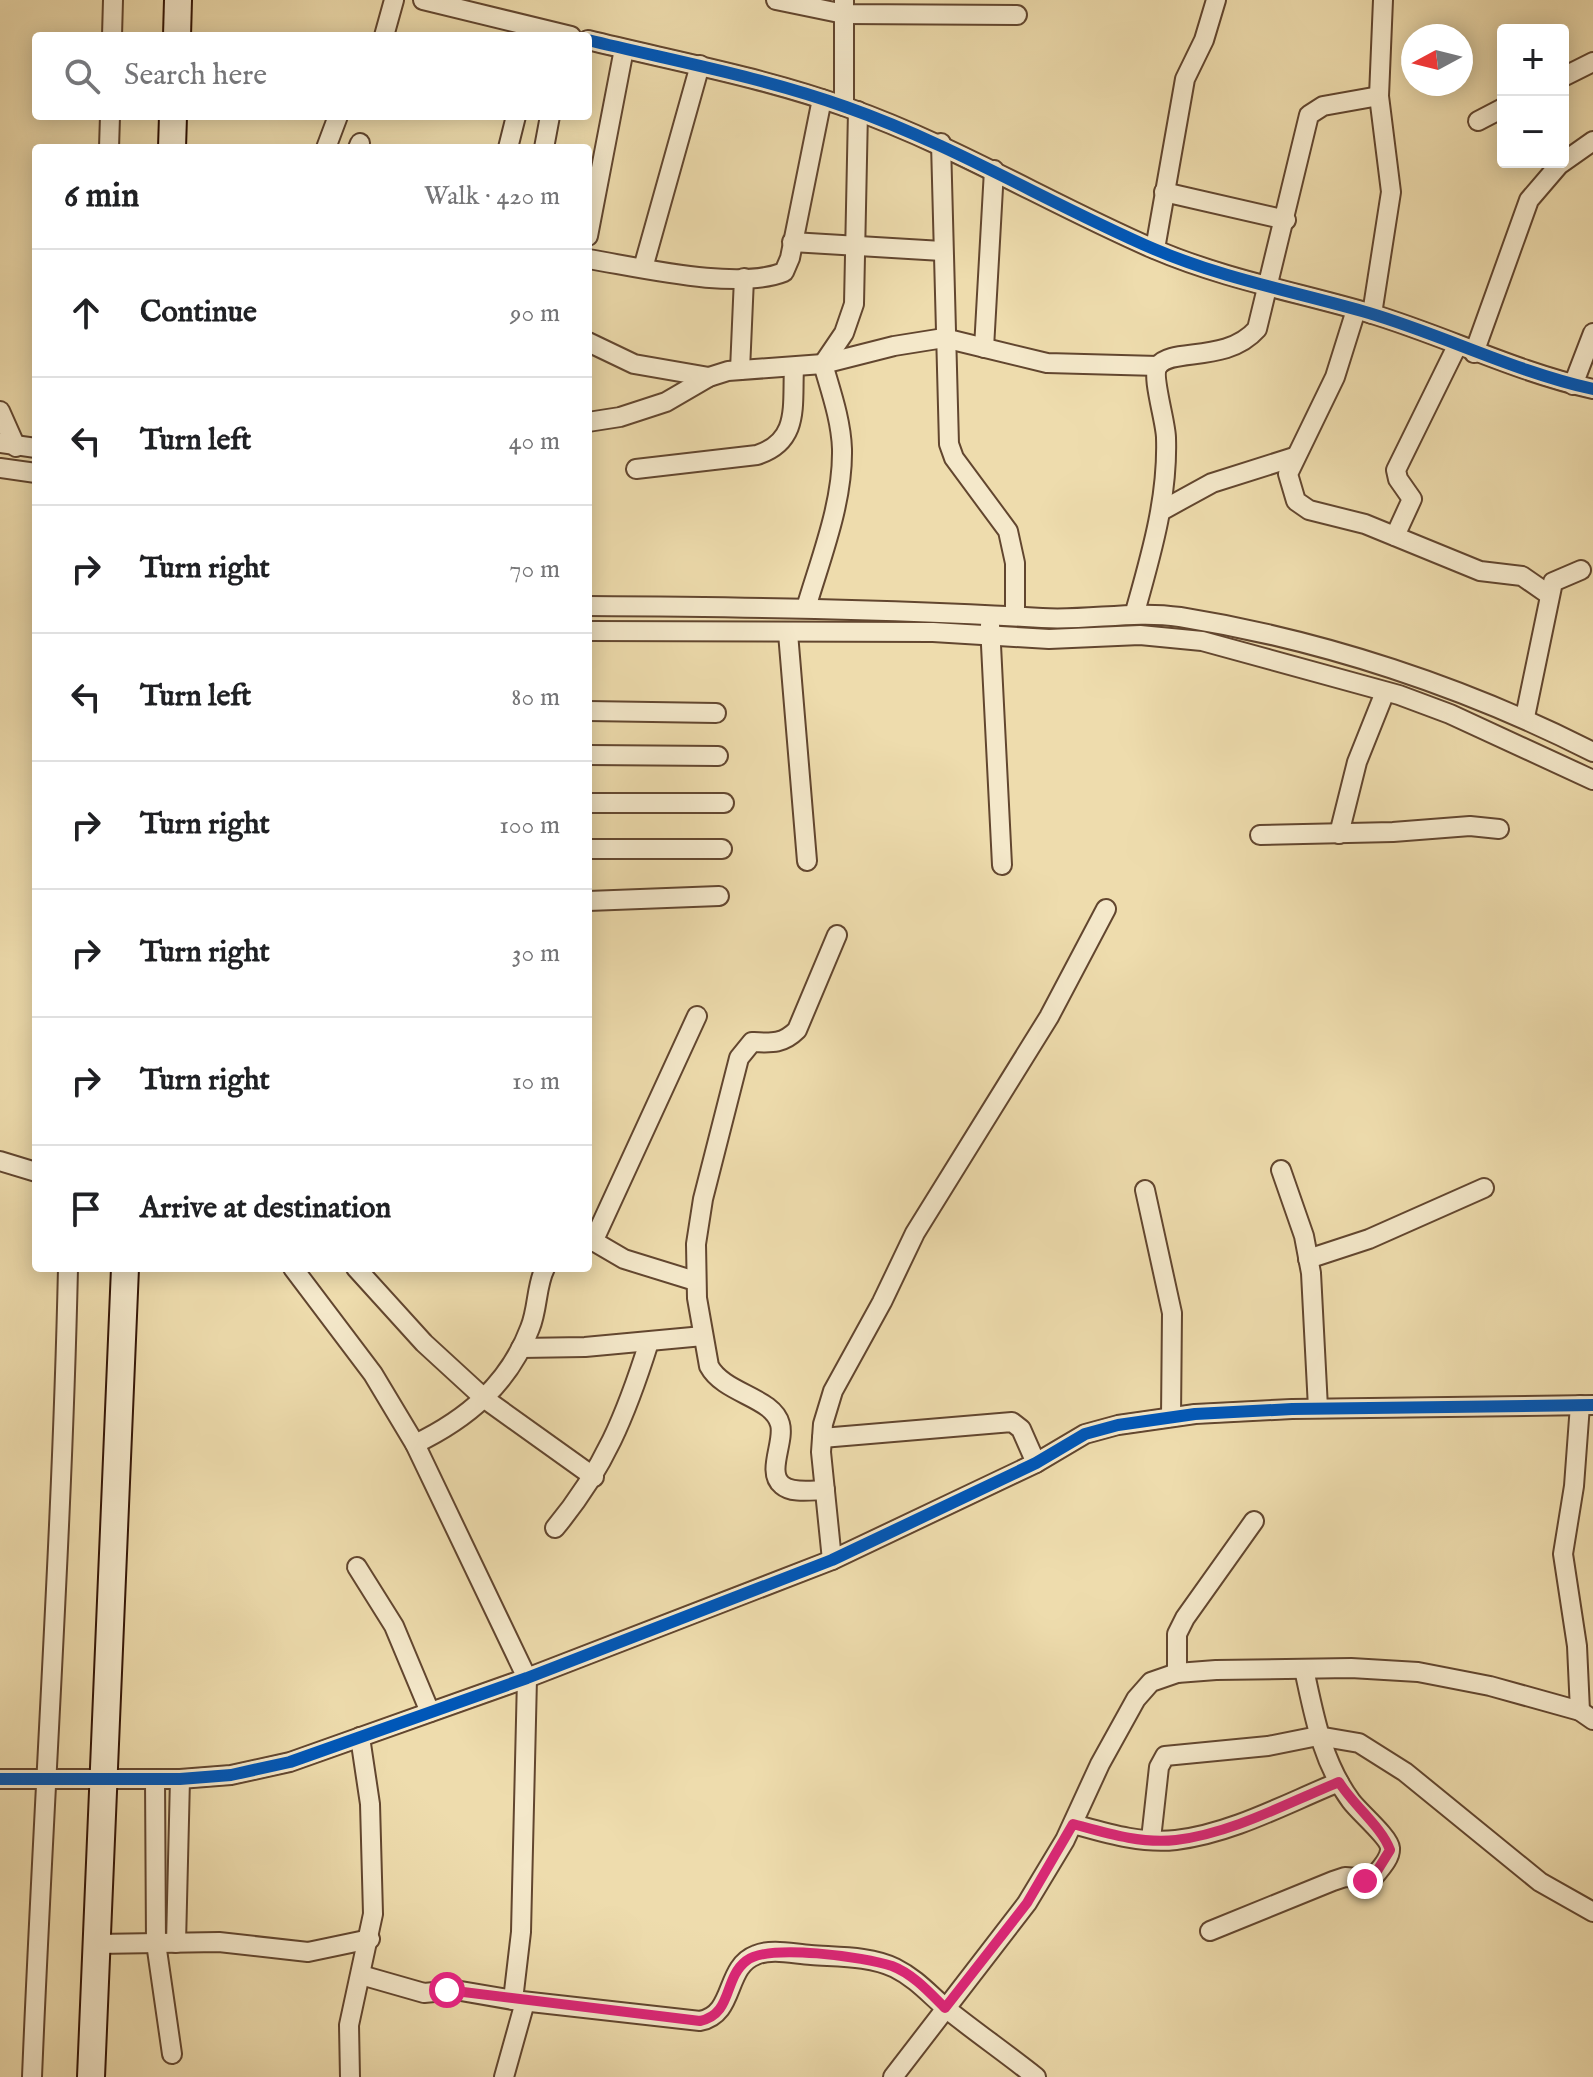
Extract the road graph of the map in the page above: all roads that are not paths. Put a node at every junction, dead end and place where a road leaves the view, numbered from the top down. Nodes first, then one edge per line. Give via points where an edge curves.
1 (113, 0) edge
2 (178, 0) edge
3 (394, 0) edge
4 (423, 0) edge
5 (776, 0) edge
6 (1216, 0) edge
7 (1383, 0) edge
8 (844, 7) edge
9 (1017, 15) dead end
10 (529, 31) edge
11 (112, 32) edge
12 (177, 32) edge
13 (385, 32) edge
14 (592, 41) edge
15 (624, 49) junction
16 (1593, 62) edge
17 (700, 65) junction
18 (1569, 74) edge
19 (1379, 96) junction
20 (822, 99) junction
21 (851, 108) junction
22 (1497, 111) edge
23 (110, 120) edge
24 (173, 120) edge
25 (336, 120) edge
26 (515, 120) edge
27 (549, 120) edge
28 (1478, 121) dead end
29 (1593, 141) edge
30 (941, 143) junction
31 (109, 144) edge
32 (172, 144) edge
33 (328, 144) edge
34 (509, 144) edge
35 (545, 144) edge
36 (994, 170) junction
37 (1164, 192) junction
38 (592, 215) edge
39 (1286, 220) junction
40 (792, 242) junction
41 (855, 244) junction
42 (1155, 249) junction
43 (942, 251) junction
44 (592, 260) edge
45 (643, 268) junction
46 (744, 278) junction
47 (1269, 288) junction
48 (1364, 312) junction
49 (1593, 333) edge
50 (944, 338) junction
51 (592, 344) edge
52 (984, 348) junction
53 (1466, 350) junction
54 (823, 364) junction
55 (1158, 366) junction
56 (794, 368) junction
57 (740, 370) junction
58 (709, 377) junction
59 (1573, 385) junction
60 (1593, 389) edge
61 (0, 411) edge
62 (592, 421) edge
63 (8, 445) edge
64 (32, 448) edge
65 (1294, 457) junction
66 (0, 468) edge
67 (636, 469) dead end
68 (32, 472) edge
69 (1161, 511) junction
70 (1395, 536) junction
71 (1581, 570) dead end
72 (1548, 594) junction
73 (592, 606) edge
74 (806, 608) junction
75 (1135, 612) junction
76 (1015, 616) junction
77 (990, 624) junction
78 (592, 631) edge
79 (788, 633) junction
80 (1385, 692) junction
81 (592, 711) edge
82 (716, 713) dead end
83 (1525, 717) junction
84 (1593, 752) edge
85 (592, 755) edge
86 (718, 756) dead end
87 (1593, 780) edge
88 (592, 803) edge
89 (724, 803) dead end
90 (1499, 829) dead end
91 (1339, 834) junction
92 (1260, 835) dead end
93 (592, 849) edge
94 (722, 849) dead end
95 (807, 861) dead end
96 (1002, 865) dead end
97 (719, 896) dead end
98 (592, 901) edge
99 (1106, 909) dead end
100 (837, 935) dead end
101 (697, 1016) dead end
102 (0, 1161) edge
103 (1281, 1170) dead end
104 (32, 1171) edge
105 (1484, 1188) dead end
106 (1145, 1190) dead end
107 (592, 1236) edge
108 (592, 1241) edge
109 (1308, 1259) junction
110 (68, 1272) edge
111 (125, 1272) edge
112 (296, 1272) edge
113 (360, 1272) edge
114 (544, 1272) edge
115 (695, 1281) junction
116 (703, 1336) junction
117 (649, 1342) junction
118 (521, 1348) junction
119 (485, 1399) junction
120 (1586, 1405) edge
121 (1318, 1408) junction
122 (1171, 1417) junction
123 (822, 1438) junction
124 (415, 1444) junction
125 (1036, 1463) junction
126 (594, 1477) junction
127 (825, 1490) junction
128 (1254, 1521) dead end
129 (555, 1528) dead end
130 (832, 1560) junction
131 (357, 1567) dead end
132 (1304, 1669) junction
133 (1177, 1673) junction
134 (527, 1678) junction
135 (430, 1712) junction
136 (1587, 1715) edge
137 (1318, 1736) junction
138 (360, 1737) junction
139 (0, 1779) edge
140 (106, 1779) junction
141 (155, 1779) junction
142 (180, 1779) junction
143 (44, 1781) junction
144 (1339, 1782) junction
145 (1073, 1824) junction
146 (1151, 1839) junction
147 (1593, 1912) edge
148 (1210, 1931) dead end
149 (370, 1939) junction
150 (156, 1943) junction
151 (176, 1943) junction
152 (97, 1944) junction
153 (361, 1975) junction
154 (519, 2001) junction
155 (945, 2008) junction
156 (172, 2054) dead end
157 (32, 2077) edge
158 (91, 2077) edge
159 (350, 2077) edge
160 (504, 2077) edge
161 (893, 2077) edge
162 (1036, 2077) edge

1 - 11 street
2 - 12 street
3 - 13 street
4 - 10 street
5 - 8 street
6 - 37 street via 1185,79
7 - 19 street
8 - 9 street
8 - 21 street
14 - 15 street
15 - 17 street
15 - 38 street
16 - 18 street
17 - 20 street
17 - 45 street
19 - 39 street via 1323,106 1309,115
19 - 48 street via 1391,192 1387,232
20 - 21 street
20 - 40 street
21 - 30 street
21 - 41 street
22 - 28 street
23 - 31 street
24 - 32 street
25 - 33 street
26 - 34 street
27 - 35 street
29 - 53 street via 1559,165 1529,200
30 - 36 street
30 - 43 street
36 - 42 street
36 - 52 street
37 - 39 street
37 - 42 street
39 - 47 street
40 - 41 street
40 - 46 street via 784,272
41 - 43 street
41 - 54 street via 850,323
42 - 47 street
43 - 50 street
44 - 45 street
45 - 46 street
46 - 57 street
47 - 48 street
47 - 55 street via 1257,329 1244,344 1220,353 1167,359
48 - 53 street
48 - 65 street
49 - 59 street
50 - 52 street
50 - 54 street
50 - 76 street via 949,444 959,466 1008,531 1015,563
51 - 58 street via 634,364
52 - 55 street via 1047,363
53 - 59 street
53 - 70 street via 1396,470 1412,499
54 - 56 street
54 - 74 street via 842,449 839,489
55 - 69 street via 1155,378 1167,438
56 - 57 street
56 - 67 street via 791,422 774,450
57 - 58 street
58 - 62 street via 666,402
59 - 60 street
61 - 63 street
63 - 64 street
65 - 69 street via 1212,483
65 - 70 street via 1288,474 1296,501 1309,510
66 - 68 street
69 - 75 street
70 - 72 street via 1480,571 1522,576
71 - 72 street via 1553,582
72 - 83 street
73 - 74 street
74 - 77 street
75 - 76 street via 1076,619
75 - 83 street via 1252,631 1381,666
76 - 77 street
77 - 79 street via 933,632
77 - 80 street via 1061,639 1140,635 1202,641
77 - 96 street
78 - 79 street
79 - 95 street
80 - 87 street via 1450,714
80 - 91 street via 1357,762
81 - 82 street
83 - 84 street
85 - 86 street
88 - 89 street
90 - 91 street via 1456,826
91 - 92 street
93 - 94 street
97 - 98 street
99 - 123 street via 1049,1017 915,1233 833,1391
100 - 115 street via 797,1030 776,1043 752,1042 739,1058 703,1199
101 - 107 street
102 - 104 street
103 - 109 street
105 - 109 street via 1383,1234
106 - 122 street via 1172,1313
108 - 115 street via 624,1259
109 - 121 street
110 - 143 street via 62,1502
111 - 140 street
112 - 124 street via 373,1374
113 - 119 street via 424,1343
114 - 118 street
115 - 116 street
116 - 117 street
116 - 127 street via 716,1378 775,1414 780,1425 776,1476 781,1485
117 - 118 street
117 - 126 street via 631,1399
118 - 119 street
119 - 124 street via 465,1418
119 - 126 street
120 - 121 street
120 - 136 street via 1563,1554
121 - 122 street
122 - 125 street via 1085,1434
123 - 125 street via 1012,1422 1021,1429
123 - 127 street
124 - 134 street
125 - 130 street
126 - 129 street
127 - 130 street
128 - 133 street via 1185,1618 1177,1634
130 - 134 street
131 - 135 street via 394,1626
132 - 133 street
132 - 136 street via 1418,1672 1490,1686
132 - 137 street
133 - 145 street via 1151,1682 1136,1699
134 - 135 street
134 - 154 street
135 - 138 street
137 - 144 street
137 - 146 street via 1165,1756 1159,1767
137 - 147 street via 1377,1751 1540,1882
138 - 142 street via 290,1762
138 - 149 street via 372,1847
139 - 143 street
140 - 141 street
140 - 143 street
140 - 152 street
141 - 142 street
141 - 150 street
142 - 151 street
143 - 157 street
144 - 146 street via 1227,1828 1175,1840
144 - 148 street via 1387,1839 1390,1850 1372,1879 1345,1877
145 - 146 street via 1124,1838
145 - 155 street via 1027,1903
149 - 151 street via 308,1952
149 - 153 street
150 - 151 street
150 - 152 street
150 - 156 street
152 - 158 street
153 - 154 street via 412,1992 455,1990
153 - 159 street via 349,2025
154 - 155 street via 700,2021 721,2010 744,1962 773,1952 893,1967 921,1983
154 - 160 street
155 - 161 street
155 - 162 street

